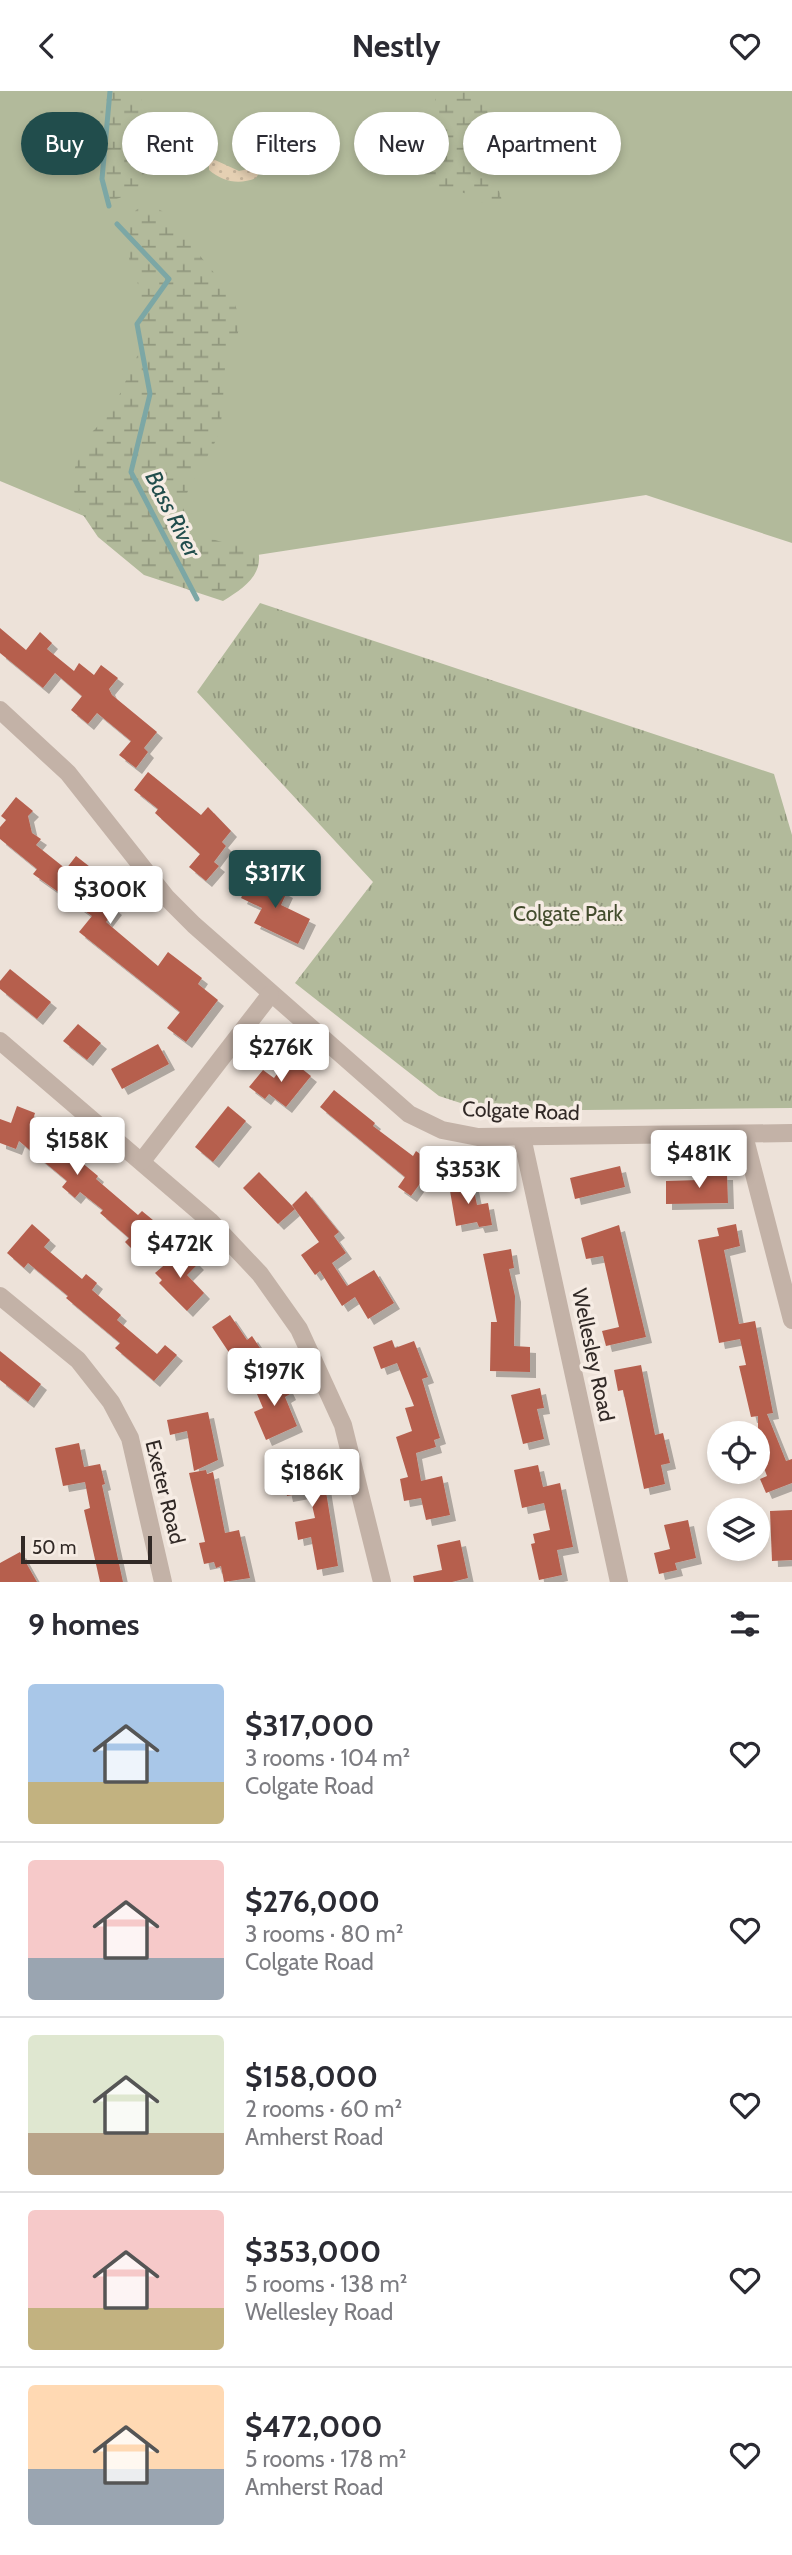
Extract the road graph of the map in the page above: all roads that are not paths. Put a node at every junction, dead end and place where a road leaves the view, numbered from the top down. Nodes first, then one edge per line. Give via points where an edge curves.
1 (0, 710) edge
2 (270, 995) junction
3 (0, 1041) edge
4 (792, 1133) edge
5 (738, 1135) junction
6 (522, 1137) junction
7 (142, 1161) junction
8 (0, 1296) edge
9 (792, 1320) edge
10 (163, 1582) edge
11 (383, 1582) edge
12 (619, 1582) edge

1 - 2 street, Colgate Road via 68,772 166,897
2 - 6 street, Colgate Road via 409,1114 442,1131
2 - 7 street
3 - 7 street
4 - 5 street, Colgate Road
5 - 6 street, Colgate Road
5 - 9 street via 746,1143
6 - 12 street, Wellesley Road
7 - 11 street via 244,1256 299,1329 343,1425
8 - 10 street, Exeter Road via 78,1360 111,1402 130,1438

